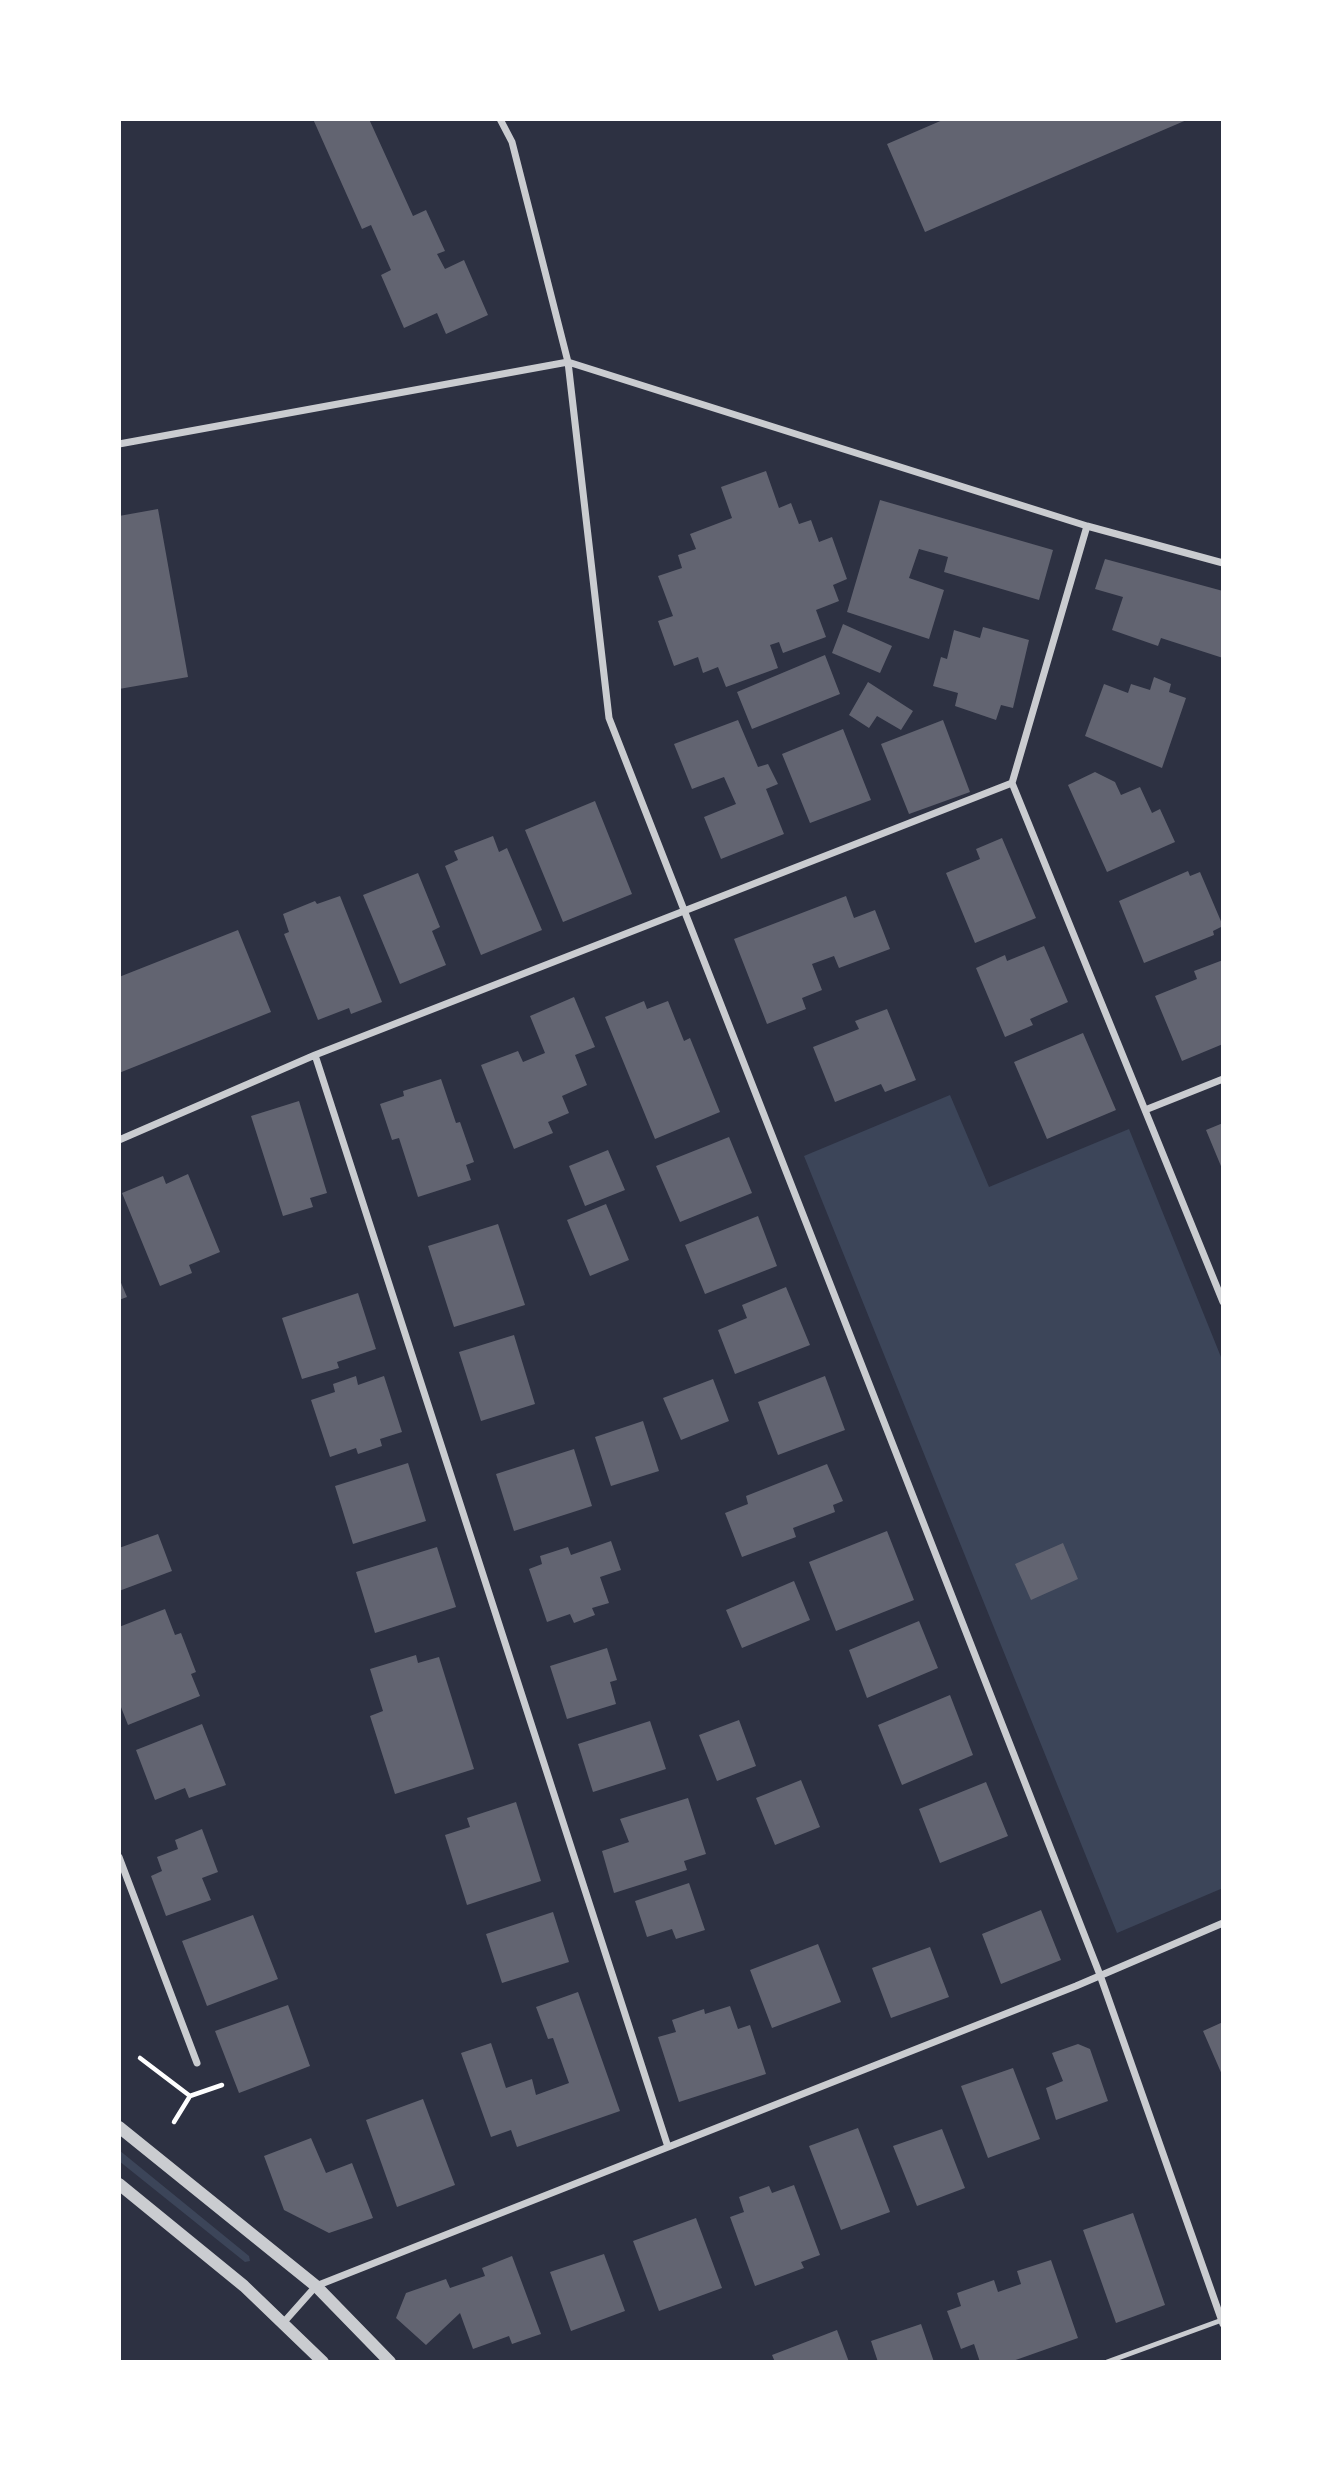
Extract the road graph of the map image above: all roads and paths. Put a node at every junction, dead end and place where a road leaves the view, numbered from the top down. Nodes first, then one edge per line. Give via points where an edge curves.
1 (500, 119) edge
2 (568, 362) junction
3 (119, 444) edge
4 (1087, 526) junction
5 (1223, 563) edge
6 (1012, 783) junction
7 (684, 911) junction
8 (315, 1055) junction
9 (1223, 1079) edge
10 (1145, 1110) junction
11 (119, 1140) edge
12 (1223, 1302) edge
13 (119, 1857) edge
14 (1223, 1923) edge
15 (1100, 1975) junction
16 (140, 2058) dead end
17 (197, 2063) dead end
18 (222, 2085) dead end
19 (190, 2096) junction
20 (174, 2122) dead end
21 (119, 2127) edge
22 (668, 2147) junction
23 (119, 2184) edge
24 (316, 2286) junction
25 (284, 2322) junction
26 (1222, 2322) edge
27 (323, 2362) edge
28 (390, 2362) edge
29 (1107, 2362) edge

1 - 2 street via 512,142
2 - 3 street
2 - 4 street
2 - 7 street via 609,718
4 - 5 street
4 - 6 street
6 - 7 street
6 - 10 street
7 - 8 street
7 - 15 street
8 - 11 street
8 - 22 street
9 - 10 street
10 - 12 street
13 - 17 street
14 - 15 street
15 - 22 street
15 - 26 street
16 - 19 path
18 - 19 path
19 - 20 path
21 - 24 street
22 - 24 street
23 - 25 street
24 - 25 street
24 - 28 street
25 - 27 street
26 - 29 lane

